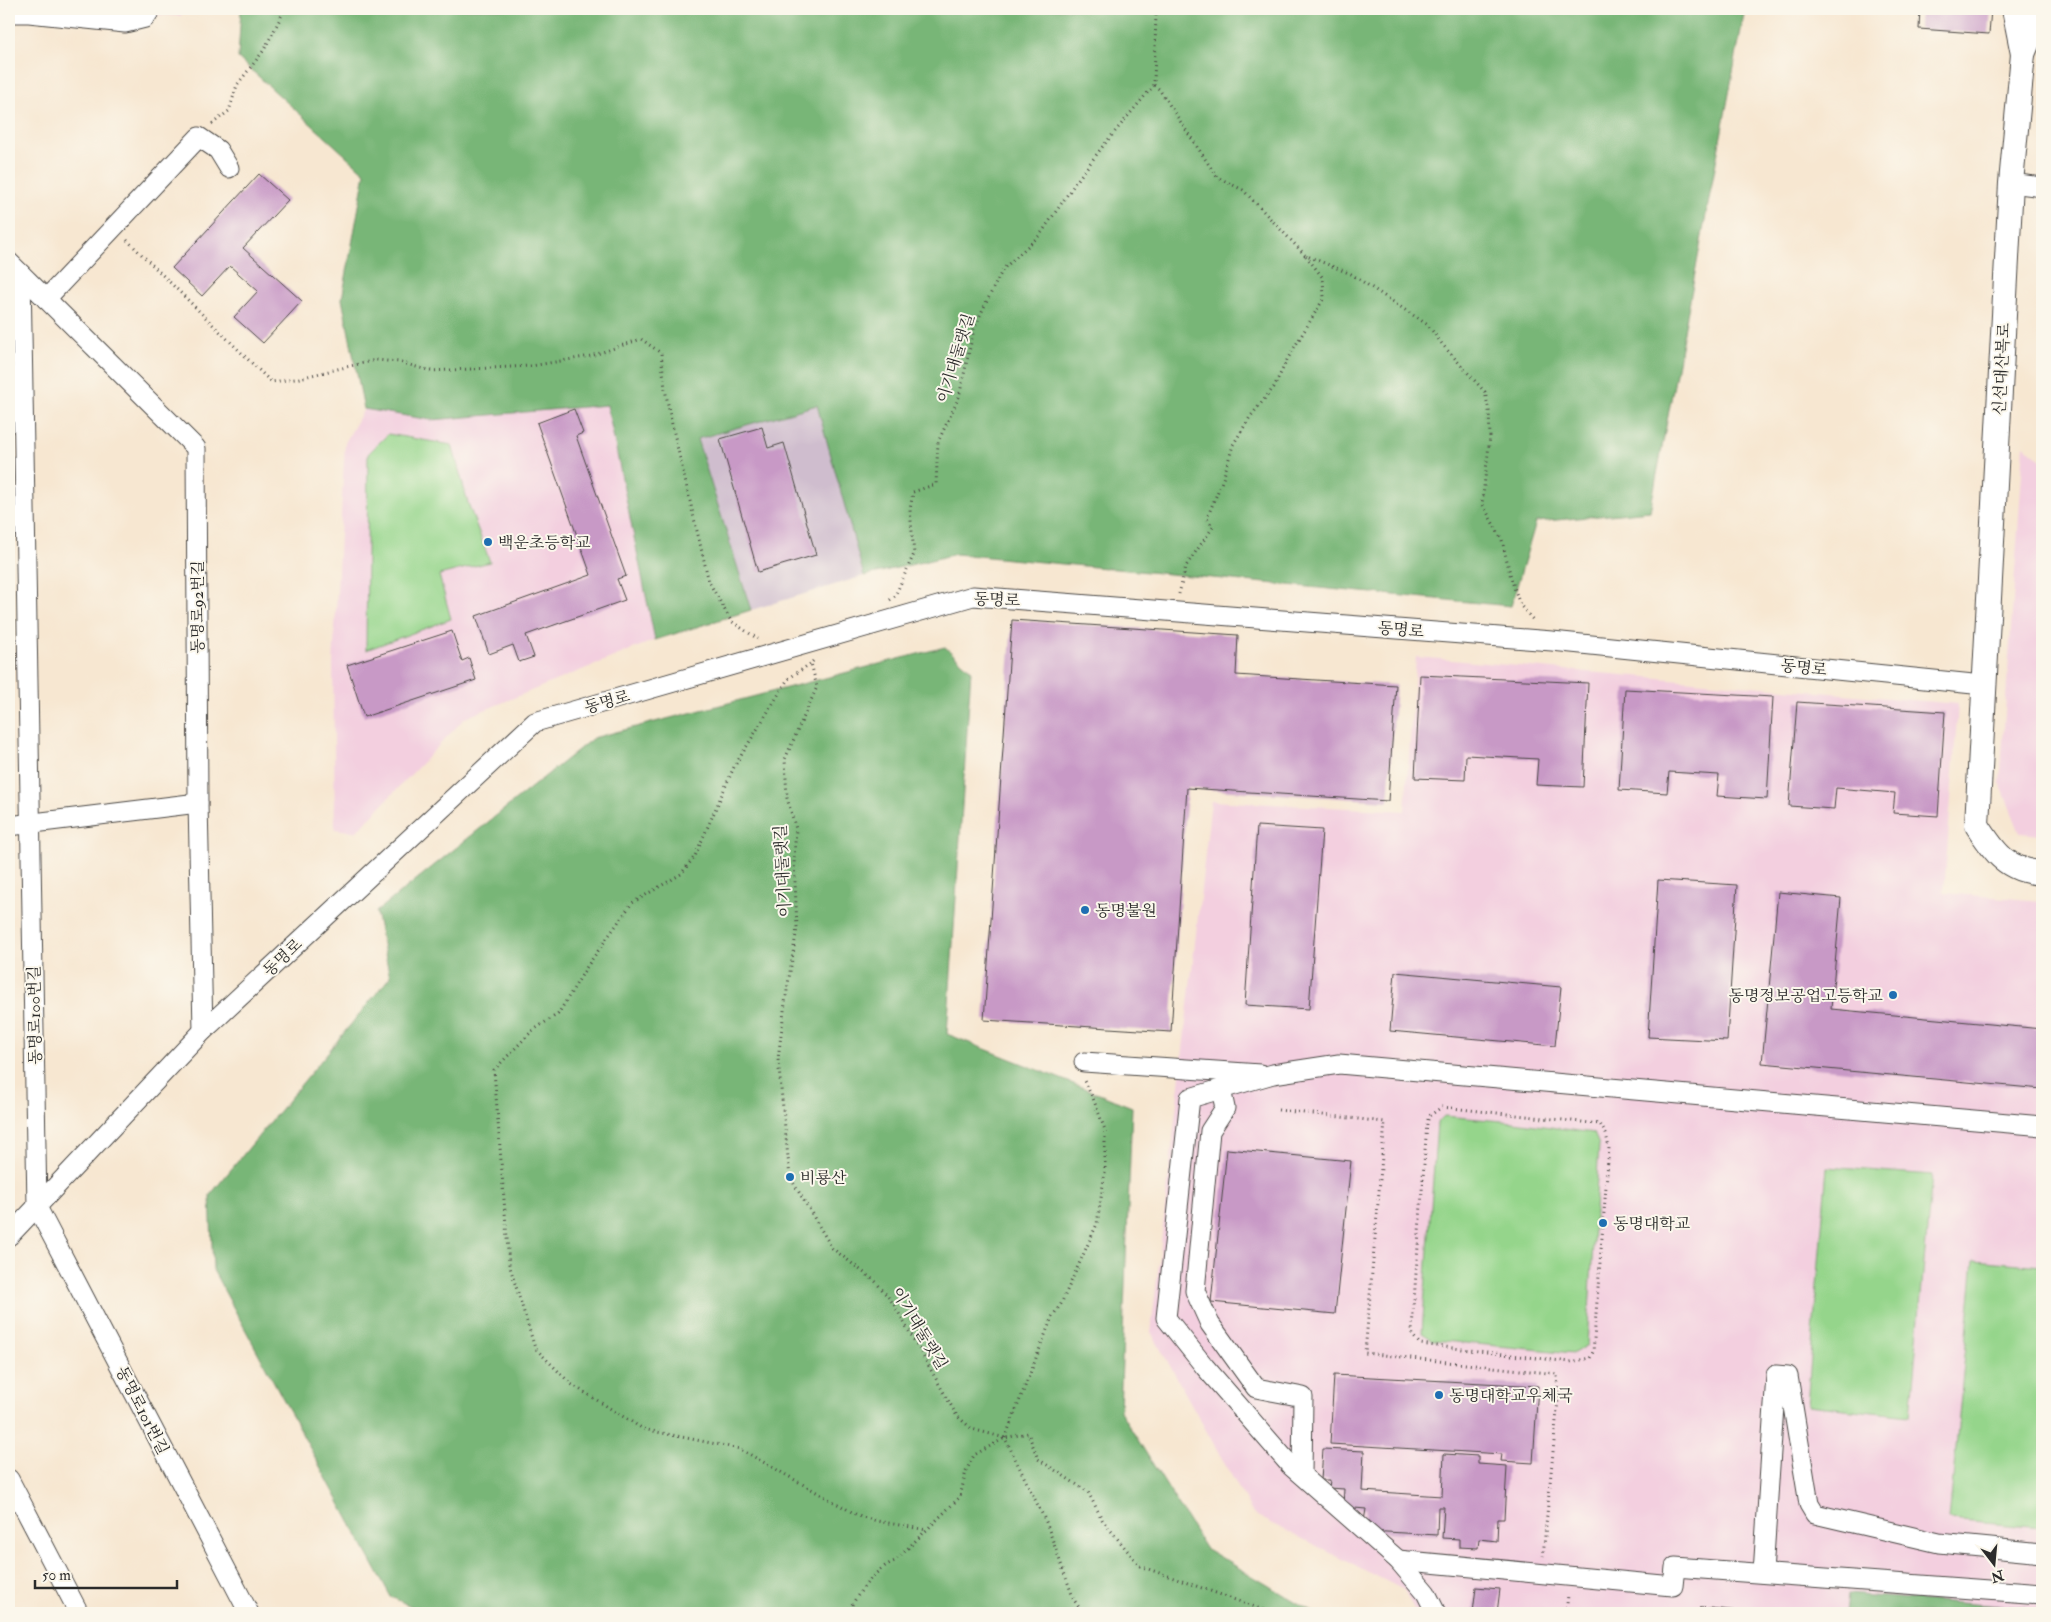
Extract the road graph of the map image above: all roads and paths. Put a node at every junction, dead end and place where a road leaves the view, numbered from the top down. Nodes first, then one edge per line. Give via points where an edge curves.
1 (151, 9) edge
2 (285, 9) edge
3 (1154, 9) edge
4 (2014, 9) edge
5 (2036, 9) edge
6 (9, 12) edge
7 (2023, 54) junction
8 (1154, 84) junction
9 (199, 137) junction
10 (229, 168) dead end
11 (2012, 183) junction
12 (2042, 187) edge
13 (113, 227) junction
14 (1305, 255) junction
15 (13, 270) edge
16 (46, 299) junction
17 (888, 601) dead end
18 (1175, 611) junction
19 (836, 635) junction
20 (1552, 641) junction
21 (777, 652) junction
22 (811, 663) junction
23 (1983, 685) junction
24 (198, 803) junction
25 (31, 823) junction
26 (9, 826) edge
27 (2042, 873) edge
28 (203, 1030) junction
29 (1084, 1062) joint
30 (1273, 1074) junction
31 (1221, 1089) junction
32 (1278, 1110) dead end
33 (1600, 1124) joint
34 (2042, 1126) edge
35 (37, 1207) junction
36 (9, 1236) edge
37 (1005, 1438) junction
38 (1302, 1475) junction
39 (9, 1480) edge
40 (927, 1530) junction
41 (2042, 1553) edge
42 (1398, 1560) junction
43 (1763, 1573) junction
44 (1541, 1574) junction
45 (2042, 1594) edge
46 (79, 1613) edge
47 (249, 1613) edge
48 (847, 1613) edge
49 (1083, 1613) edge
50 (1272, 1613) edge
51 (1436, 1613) edge

1 - 6 street via 145,18 125,23
2 - 9 path via 264,50 237,86 229,111
3 - 8 path
4 - 7 main road, 신선대산복로
5 - 7 main road, 신선대산복로 via 2033,30
7 - 11 main road, 신선대산복로
8 - 14 path via 1217,176 1243,190
8 - 17 path, 이기대둘랫길 via 1102,146 1040,235 1003,269 974,329 960,397 938,442 936,484 913,492 910,510 914,554 894,596
9 - 10 street via 218,150
9 - 13 street
11 - 12 street
11 - 23 main road, 신선대산복로
13 - 16 street
13 - 21 path via 271,382 376,360 399,362 431,371 531,366 591,356 641,338 661,353 671,420 709,582 731,621
14 - 18 path via 1324,278 1324,298 1274,387 1233,445 1207,518 1213,527 1186,566
14 - 20 path via 1351,274 1428,325 1485,392 1490,437 1482,502 1502,540 1520,605
15 - 16 street, 동명로92번길
15 - 25 street, 동명로100번길
16 - 24 street, 동명로92번길 via 196,448
18 - 19 street, 동명로 via 973,596
18 - 20 street, 동명로
19 - 21 street, 동명로
19 - 22 path
20 - 23 street, 동명로
21 - 28 street, 동명로 via 535,722
22 - 37 path, 이기대둘랫길 via 817,687 785,759 787,798 796,829 797,928 778,1060 790,1177 832,1248 876,1282 893,1302 957,1416 972,1429
22 - 40 path via 788,679 734,766 695,856 682,874 632,902 558,1014 532,1031 494,1070 509,1264 535,1348 571,1384 643,1429 740,1449 859,1516
23 - 27 main road via 1977,824 1995,853 2025,872
24 - 25 street
24 - 28 street, 동명로92번길
25 - 26 street
25 - 35 street, 동명로100번길
28 - 35 street, 동명로
29 - 30 street
29 - 37 path via 1078,1070 1105,1130 1105,1172 1097,1224 1061,1304 1052,1316
30 - 31 street
30 - 34 street via 1339,1064
31 - 38 street via 1225,1108 1210,1131 1195,1291 1210,1324 1256,1388 1303,1397
31 - 38 street via 1190,1098 1166,1318 1205,1367
32 - 44 path via 1385,1122 1365,1353 1557,1374 1558,1400
33 - 33 path via 1442,1107 1429,1116 1412,1328 1413,1336 1420,1344 1570,1362 1590,1358 1609,1148
35 - 36 street, 동명로
35 - 47 street, 동명로101번길
37 - 40 path via 974,1455 966,1471 960,1497
37 - 49 path via 1046,1522 1074,1600
37 - 50 path via 1028,1433 1038,1459 1088,1492 1102,1521 1140,1566
38 - 42 street
39 - 46 street
40 - 48 path via 895,1560 882,1567
41 - 43 street via 1939,1542 1815,1514 1809,1504 1788,1376 1776,1376
42 - 44 street
42 - 51 street via 1426,1593
43 - 44 street via 1675,1567 1673,1586
43 - 45 street

